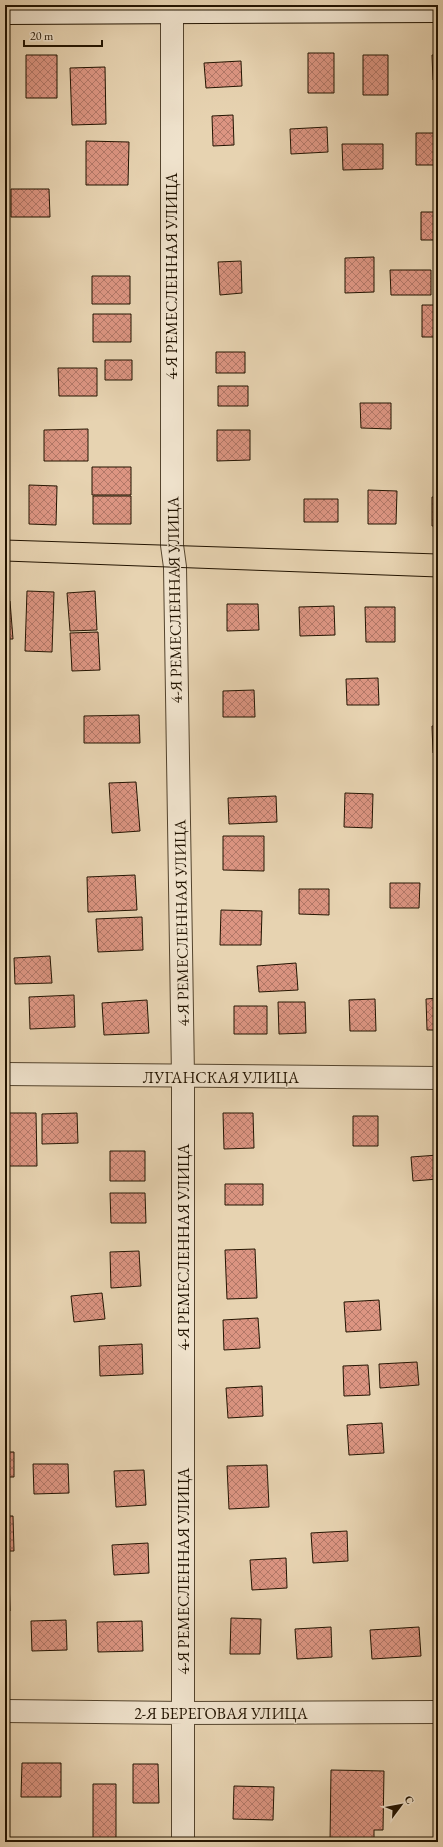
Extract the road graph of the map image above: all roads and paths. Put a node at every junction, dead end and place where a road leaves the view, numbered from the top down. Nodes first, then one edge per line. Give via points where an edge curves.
1 (171, 8) edge
2 (438, 11) edge
3 (5, 13) edge
4 (5, 1074) edge
5 (183, 1077) junction
6 (438, 1078) edge
7 (5, 1711) edge
8 (438, 1712) edge
9 (184, 1713) junction
10 (183, 1842) edge

1 - 2 street
1 - 3 street
1 - 5 street, 4-Я РЕМЕСЛЕННАЯ УЛИЦА via 172,545 175,567
4 - 5 street, ЛУГАНСКАЯ УЛИЦА
5 - 6 street, ЛУГАНСКАЯ УЛИЦА
5 - 9 street, 4-Я РЕМЕСЛЕННАЯ УЛИЦА
7 - 9 street, 2-Я БЕРЕГОВАЯ УЛИЦА
8 - 9 street, 2-Я БЕРЕГОВАЯ УЛИЦА
9 - 10 street, 4-Я РЕМЕСЛЕННАЯ УЛИЦА

